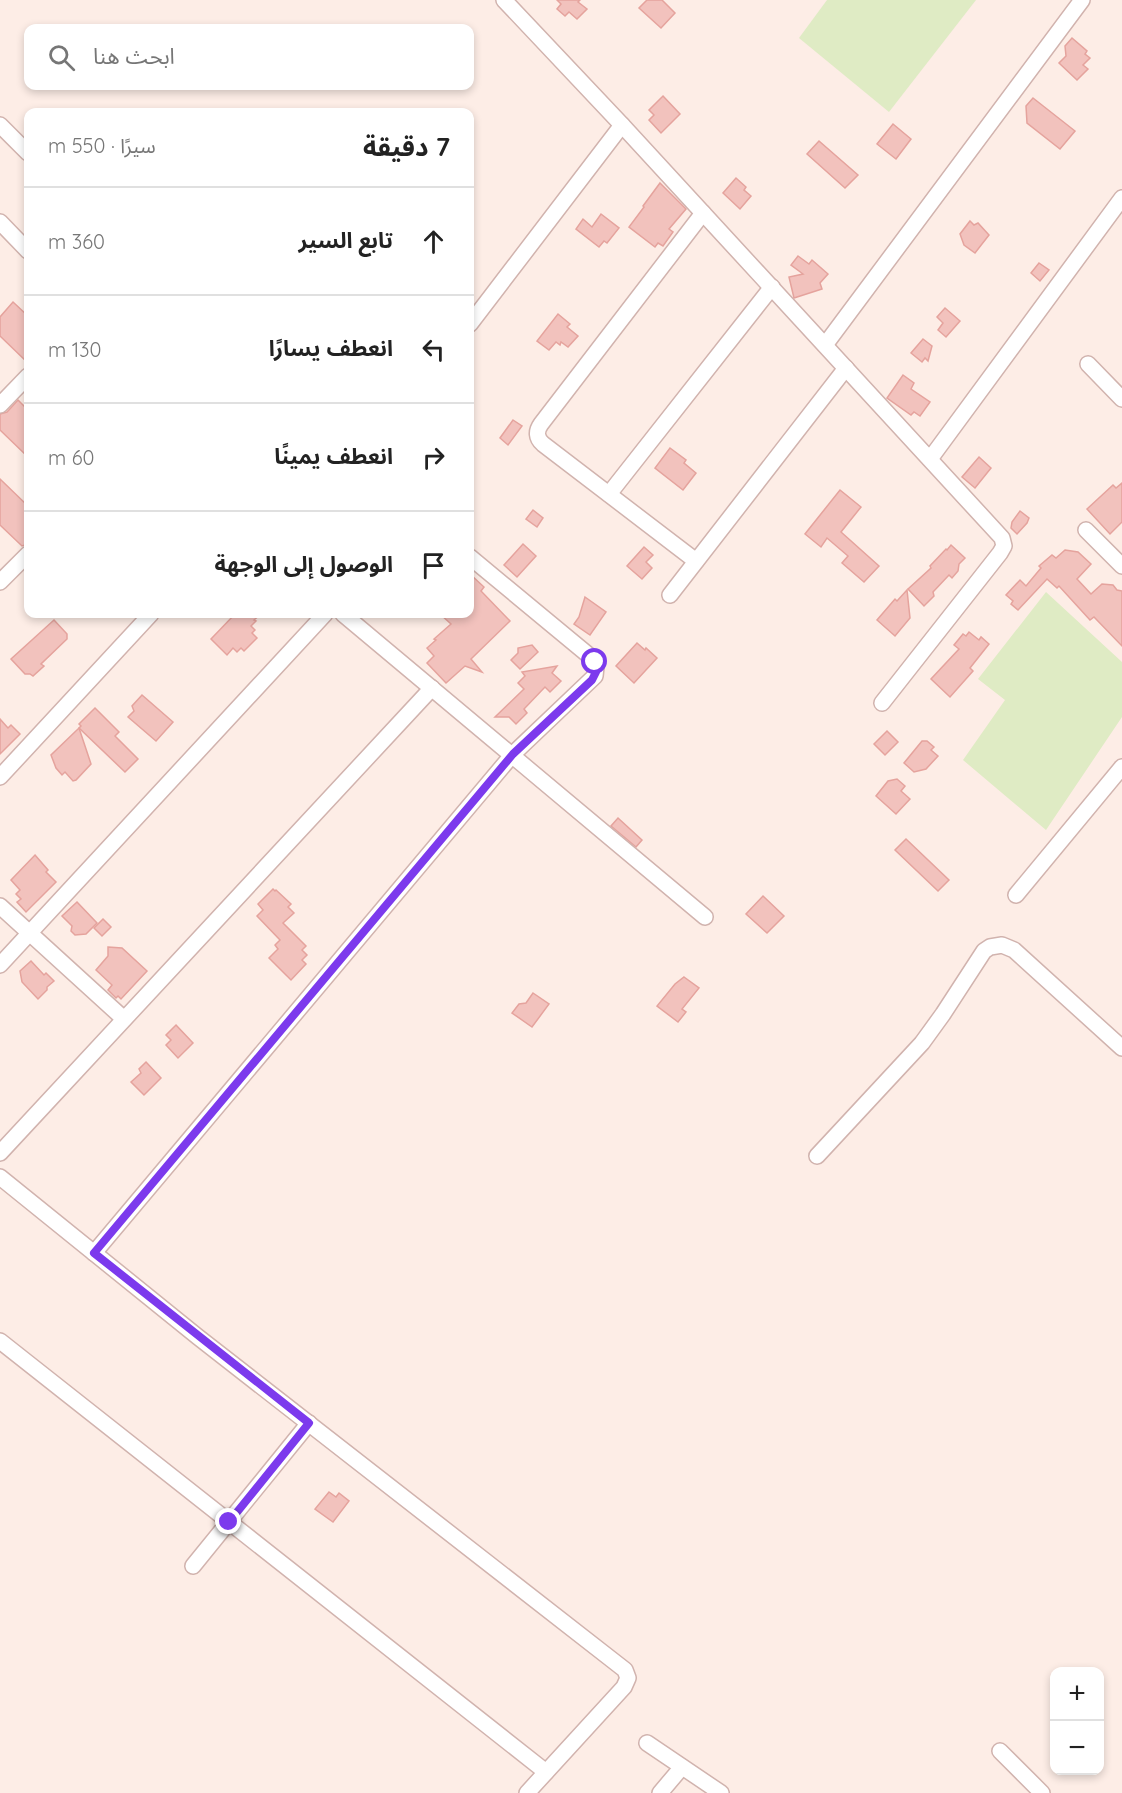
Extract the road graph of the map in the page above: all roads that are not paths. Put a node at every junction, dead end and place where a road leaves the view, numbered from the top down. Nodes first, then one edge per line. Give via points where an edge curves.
1 (504, 0) edge
2 (1082, 0) edge
3 (0, 125) edge
4 (622, 125) junction
5 (24, 149) edge
6 (1122, 198) edge
7 (703, 213) junction
8 (1, 226) edge
9 (24, 247) edge
10 (771, 287) junction
11 (474, 319) edge
12 (825, 345) junction
13 (1088, 364) dead end
14 (846, 368) junction
15 (24, 380) edge
16 (1122, 399) edge
17 (0, 405) edge
18 (930, 459) junction
19 (609, 494) junction
20 (1086, 530) dead end
21 (24, 558) edge
22 (474, 560) edge
23 (696, 561) junction
24 (1122, 566) edge
25 (0, 582) edge
26 (670, 596) dead end
27 (147, 618) edge
28 (321, 618) edge
29 (348, 618) edge
30 (432, 688) junction
31 (882, 703) dead end
32 (513, 754) junction
33 (0, 777) edge
34 (1119, 777) edge
35 (1016, 895) dead end
36 (0, 906) edge
37 (705, 917) dead end
38 (30, 933) junction
39 (0, 965) edge
40 (124, 1019) junction
41 (1122, 1048) edge
42 (0, 1153) edge
43 (817, 1156) dead end
44 (0, 1177) edge
45 (94, 1253) junction
46 (0, 1341) edge
47 (309, 1423) junction
48 (229, 1522) junction
49 (194, 1566) dead end
50 (647, 1743) dead end
51 (1000, 1751) dead end
52 (682, 1767) junction
53 (546, 1772) junction
54 (527, 1793) edge
55 (660, 1793) edge
56 (721, 1793) edge
57 (1042, 1793) edge

1 - 4 street
2 - 12 street
3 - 5 street
4 - 7 street
4 - 11 street
6 - 18 street
7 - 10 street
7 - 19 street via 538,428 540,441
8 - 9 street
10 - 12 street
10 - 19 street
12 - 14 street
13 - 16 street
14 - 18 street
14 - 23 street
15 - 17 street
18 - 31 street via 1000,535 1004,546
19 - 23 street
20 - 24 street
21 - 25 street
22 - 32 street via 592,658 596,667 592,680
23 - 26 street
27 - 33 street
28 - 38 street
29 - 30 street
30 - 32 street
30 - 40 street
32 - 37 street
32 - 45 street
34 - 35 street
36 - 38 street
38 - 39 street
38 - 40 street
40 - 42 street
41 - 43 street via 1014,950 1002,945 990,947 922,1043
44 - 45 street
45 - 47 street
46 - 48 street
47 - 48 street
47 - 53 street via 625,1670 628,1678 624,1687
48 - 49 street
48 - 53 street
50 - 52 street
51 - 57 street
52 - 55 street
52 - 56 street
53 - 54 street

